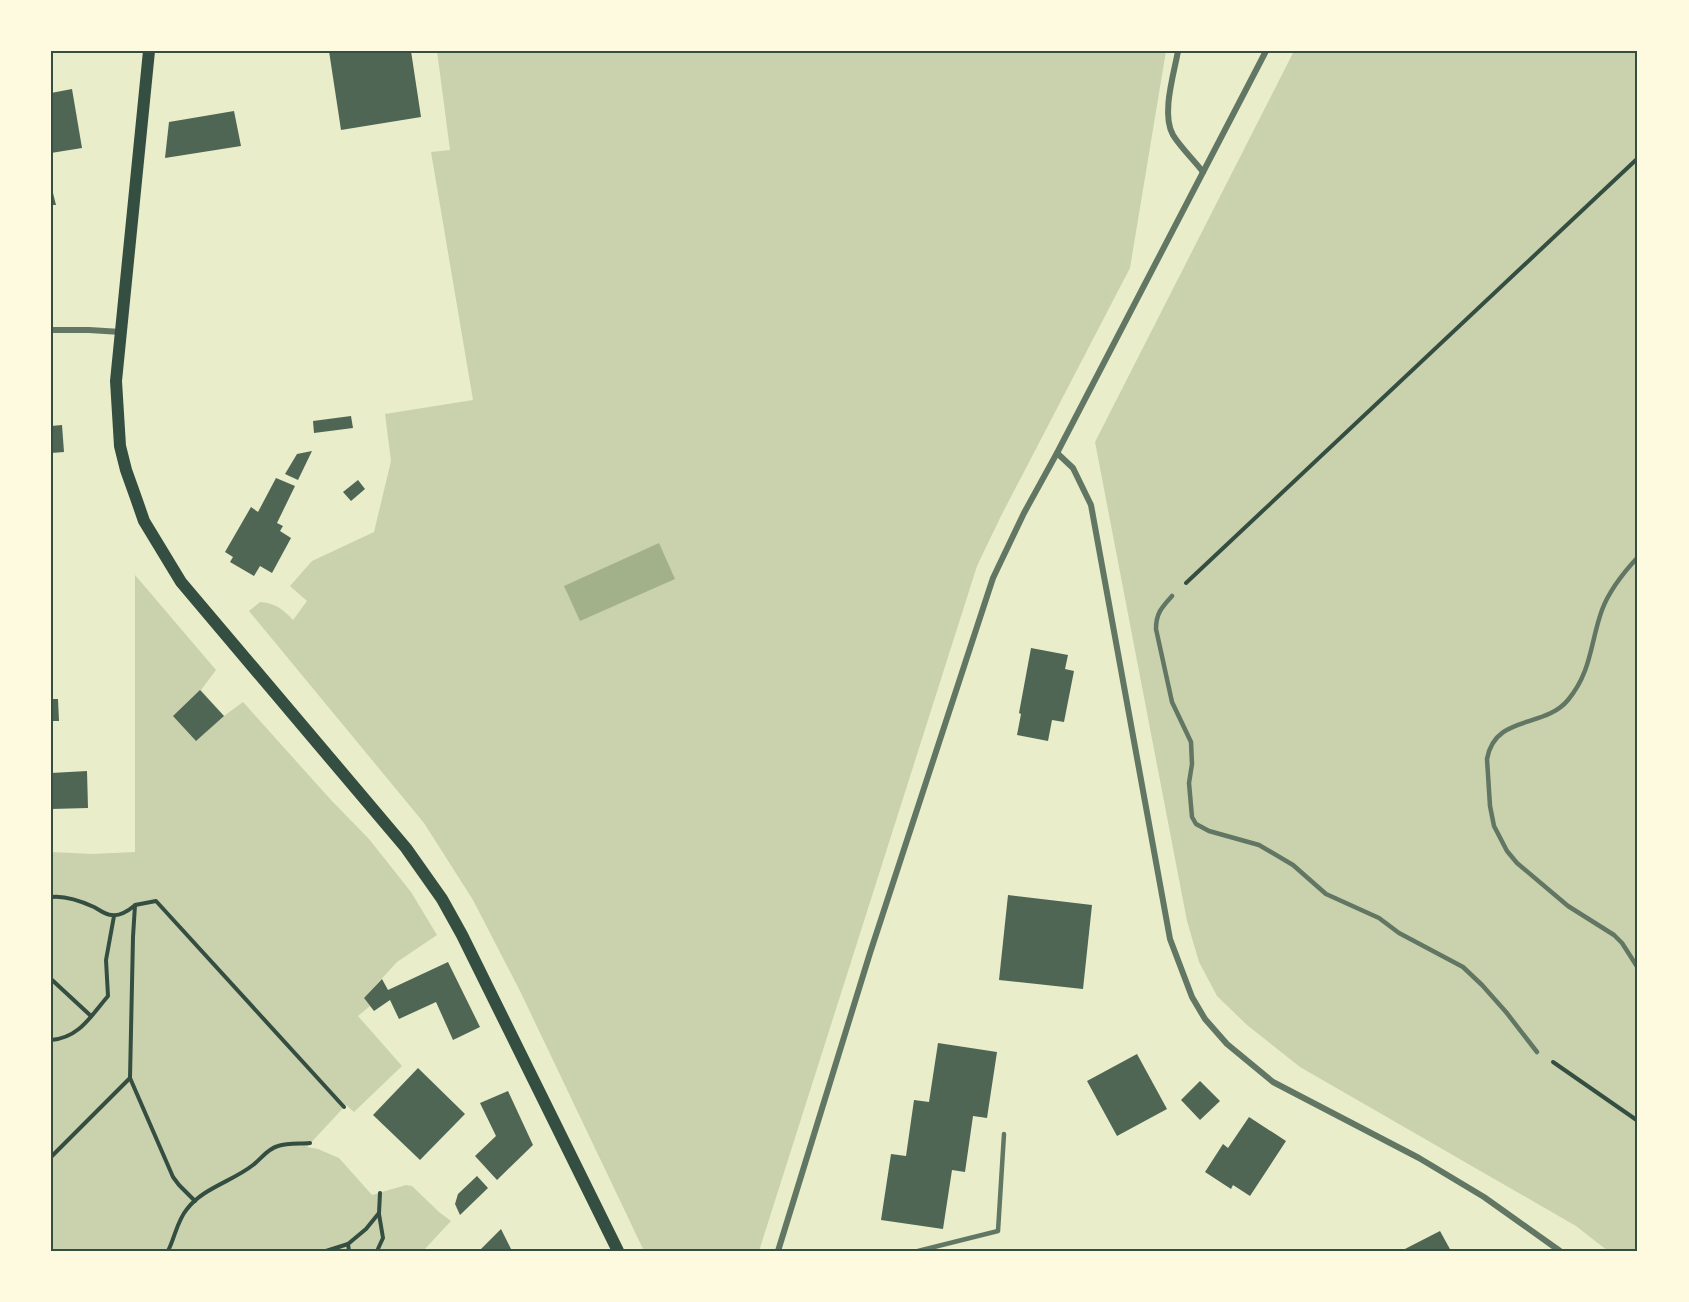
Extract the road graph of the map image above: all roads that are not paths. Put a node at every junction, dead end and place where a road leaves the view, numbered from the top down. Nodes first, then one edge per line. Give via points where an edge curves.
1 (149, 51) edge
2 (1178, 51) edge
3 (1266, 51) edge
4 (1203, 172) junction
5 (51, 330) edge
6 (122, 332) junction
7 (1057, 453) junction
8 (1638, 557) edge
9 (1172, 596) road end
10 (1638, 968) edge
11 (1537, 1052) road end
12 (1004, 1134) dead end
13 (618, 1251) edge
14 (778, 1251) edge
15 (918, 1251) edge
16 (1560, 1251) edge

1 - 6 main road
2 - 4 street via 1168,124 1173,136
3 - 4 street
4 - 7 street
5 - 6 street
6 - 13 main road via 116,381 120,446 144,521 181,582 372,807 442,899
7 - 14 street via 993,578 870,953
7 - 16 street via 1072,468 1091,506 1170,939 1192,997 1205,1019 1227,1044 1272,1082 1419,1158 1484,1197
8 - 10 lane via 1602,609 1590,659 1567,701 1555,712 1509,727 1492,745 1487,759 1494,826 1507,851 1568,906 1614,935
9 - 11 lane via 1156,618 1156,629 1172,702 1191,742 1189,783 1192,817 1197,825 1259,845 1293,865 1326,894 1379,918 1462,967 1500,1005
12 - 15 lane via 998,1231

